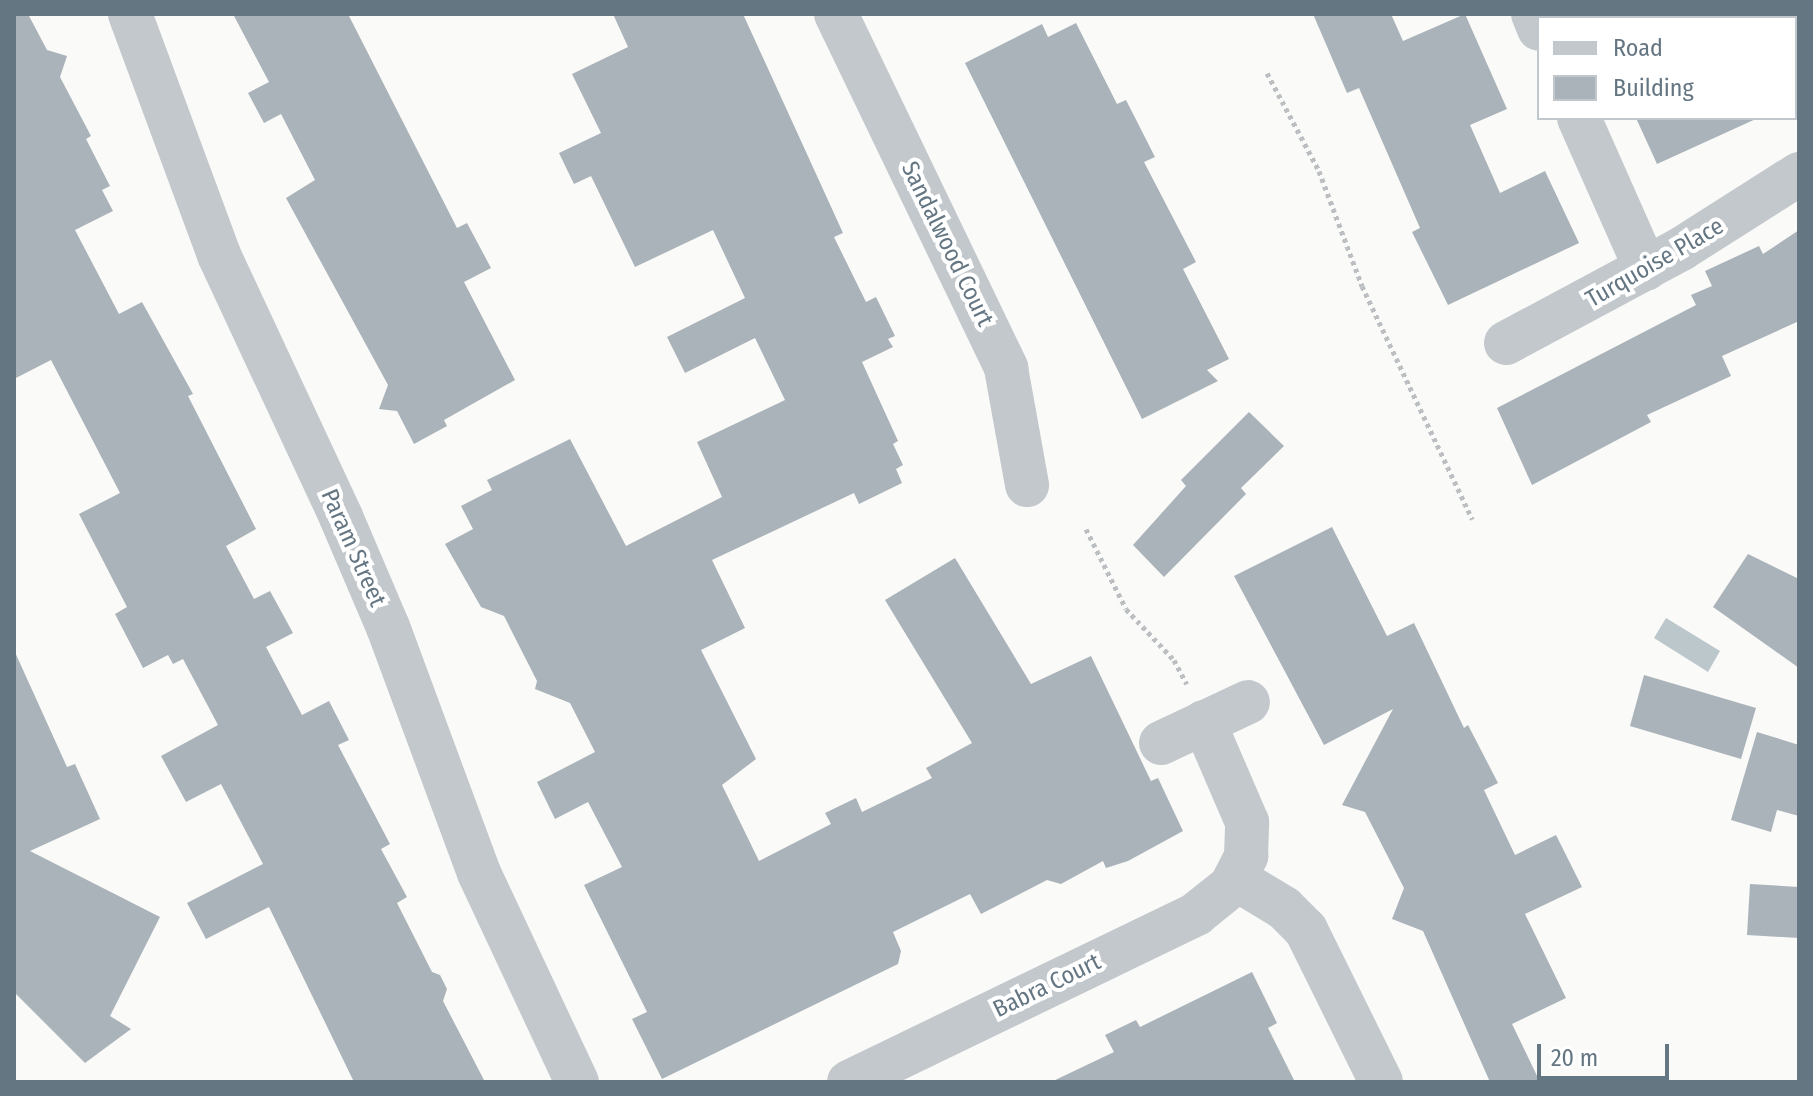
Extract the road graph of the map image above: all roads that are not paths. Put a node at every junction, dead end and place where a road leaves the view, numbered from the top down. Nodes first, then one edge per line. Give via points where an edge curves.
1 (130, 14) edge
2 (836, 14) edge
3 (1580, 120) edge
4 (1799, 174) edge
5 (1646, 269) junction
6 (1506, 343) dead end
7 (1027, 485) dead end
8 (1248, 702) dead end
9 (1204, 722) junction
10 (1161, 743) dead end
11 (1236, 879) junction
12 (577, 1082) edge
13 (849, 1082) edge
14 (1381, 1082) edge

1 - 12 street, Param Street via 219,255 341,517 399,655 479,873
2 - 7 street, Sandalwood Court via 1006,368
3 - 5 street
4 - 5 street, Turquoise Place
5 - 6 street, Turquoise Place
8 - 9 street
9 - 10 street
9 - 11 street via 1247,822 1248,848
11 - 13 street, Babra Court via 1196,914
11 - 14 street via 1284,908 1306,930

